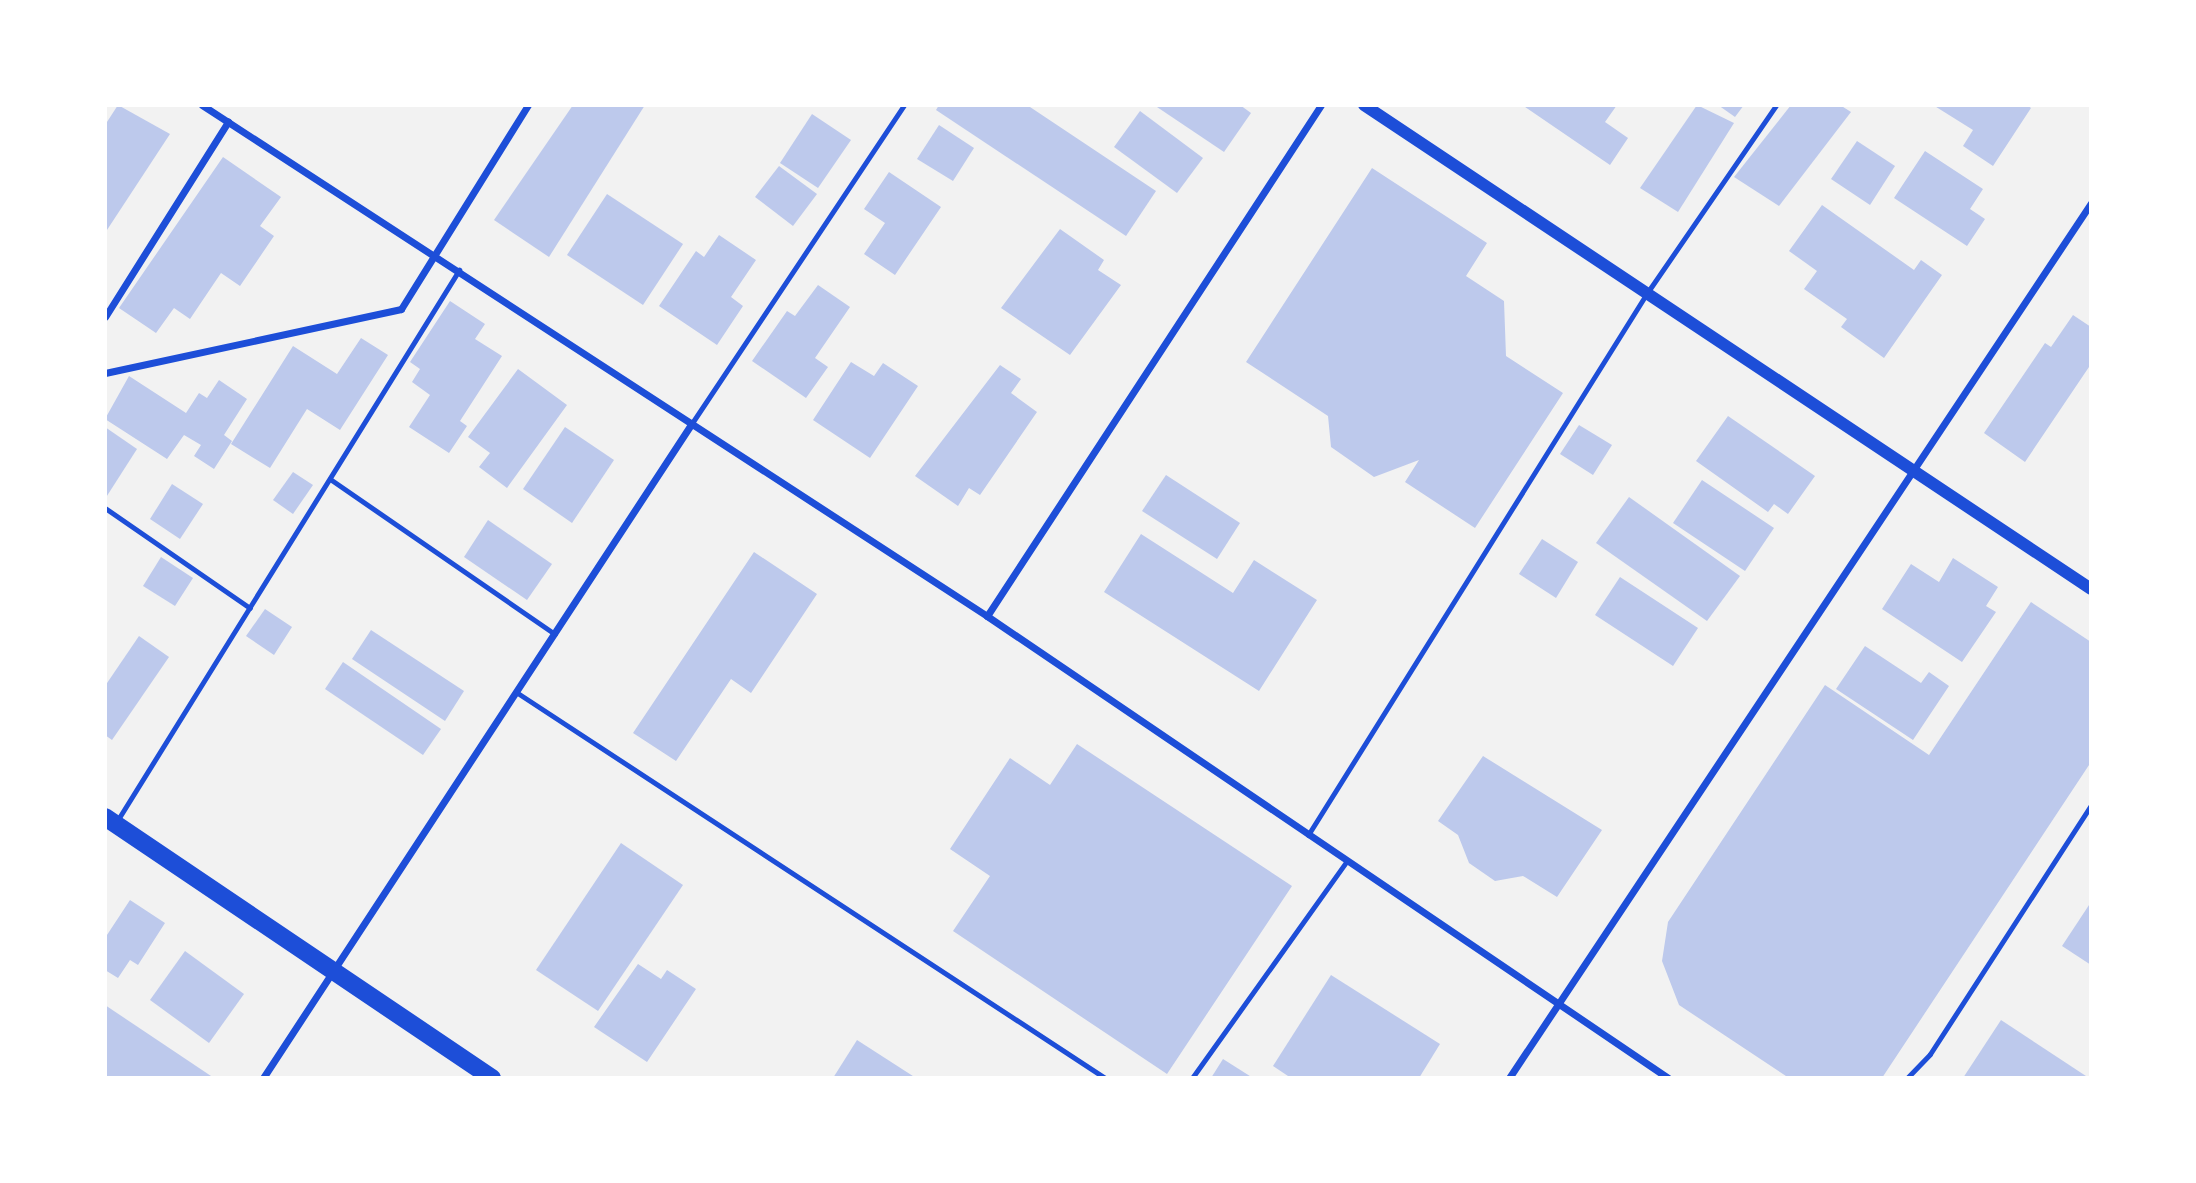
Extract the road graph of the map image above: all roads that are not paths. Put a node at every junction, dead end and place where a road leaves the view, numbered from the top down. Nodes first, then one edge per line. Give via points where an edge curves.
1 (202, 105) edge
2 (528, 105) edge
3 (904, 105) edge
4 (1321, 105) edge
5 (1364, 105) edge
6 (1776, 105) edge
7 (228, 122) junction
8 (2091, 203) edge
9 (433, 252) junction
10 (459, 270) junction
11 (1647, 293) junction
12 (105, 317) edge
13 (105, 373) edge
14 (692, 423) junction
15 (1913, 471) junction
16 (330, 479) junction
17 (105, 508) edge
18 (2091, 589) edge
19 (250, 608) junction
20 (987, 616) junction
21 (555, 634) junction
22 (516, 692) junction
23 (2091, 805) edge
24 (110, 820) edge
25 (1308, 835) junction
26 (1347, 861) junction
27 (333, 972) junction
28 (1558, 1004) junction
29 (263, 1078) edge
30 (492, 1078) edge
31 (1105, 1078) edge
32 (1117, 1078) edge
33 (1128, 1078) edge
34 (1192, 1078) edge
35 (1509, 1078) edge
36 (1668, 1078) edge
37 (1907, 1078) edge

1 - 7 street
2 - 9 street
3 - 14 lane
4 - 20 street
5 - 11 street
6 - 11 lane
7 - 9 street
7 - 12 street
8 - 15 street
9 - 10 street
9 - 13 street via 401,309
10 - 14 street
10 - 16 lane
11 - 15 street
11 - 25 lane
14 - 20 street
14 - 21 street
15 - 18 street
15 - 28 street
16 - 19 lane
16 - 21 lane
17 - 19 lane
19 - 24 lane
20 - 25 street
21 - 22 street
22 - 27 street
22 - 31 lane
23 - 37 lane via 1930,1054
24 - 27 main road
25 - 26 street
26 - 28 street
26 - 34 lane
27 - 29 street
27 - 30 main road
28 - 35 street
28 - 36 street
32 - 33 lane

